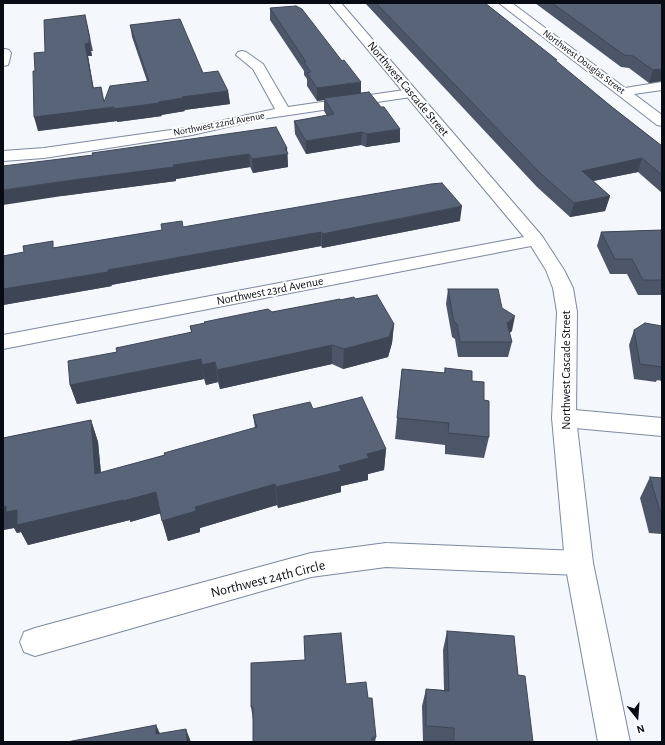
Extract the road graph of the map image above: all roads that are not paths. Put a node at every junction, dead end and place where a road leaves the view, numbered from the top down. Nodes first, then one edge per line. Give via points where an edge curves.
1 (335, 3) edge
2 (505, 3) edge
3 (242, 55) dead end
4 (662, 86) edge
5 (623, 92) junction
6 (411, 93) junction
7 (284, 112) junction
8 (662, 122) edge
9 (3, 156) edge
10 (536, 240) junction
11 (3, 342) edge
12 (564, 418) junction
13 (662, 427) edge
14 (579, 563) junction
15 (35, 642) dead end
16 (614, 742) edge

1 - 6 street, Northwest Cascade Street
2 - 5 street, Northwest Douglas Street
3 - 7 street via 258,67
4 - 5 street
5 - 8 street, Northwest Douglas Street
6 - 7 street, Northwest 22nd Avenue
6 - 10 street, Northwest Cascade Street
7 - 9 street, Northwest 22nd Avenue via 192,131 44,153
10 - 11 street, Northwest 23rd Avenue
10 - 12 street, Northwest Cascade Street via 558,276 567,312
12 - 13 street
12 - 14 street, Northwest Cascade Street
14 - 15 street, Northwest 24th Circle via 386,555 318,564
14 - 16 street, Northwest Cascade Street

